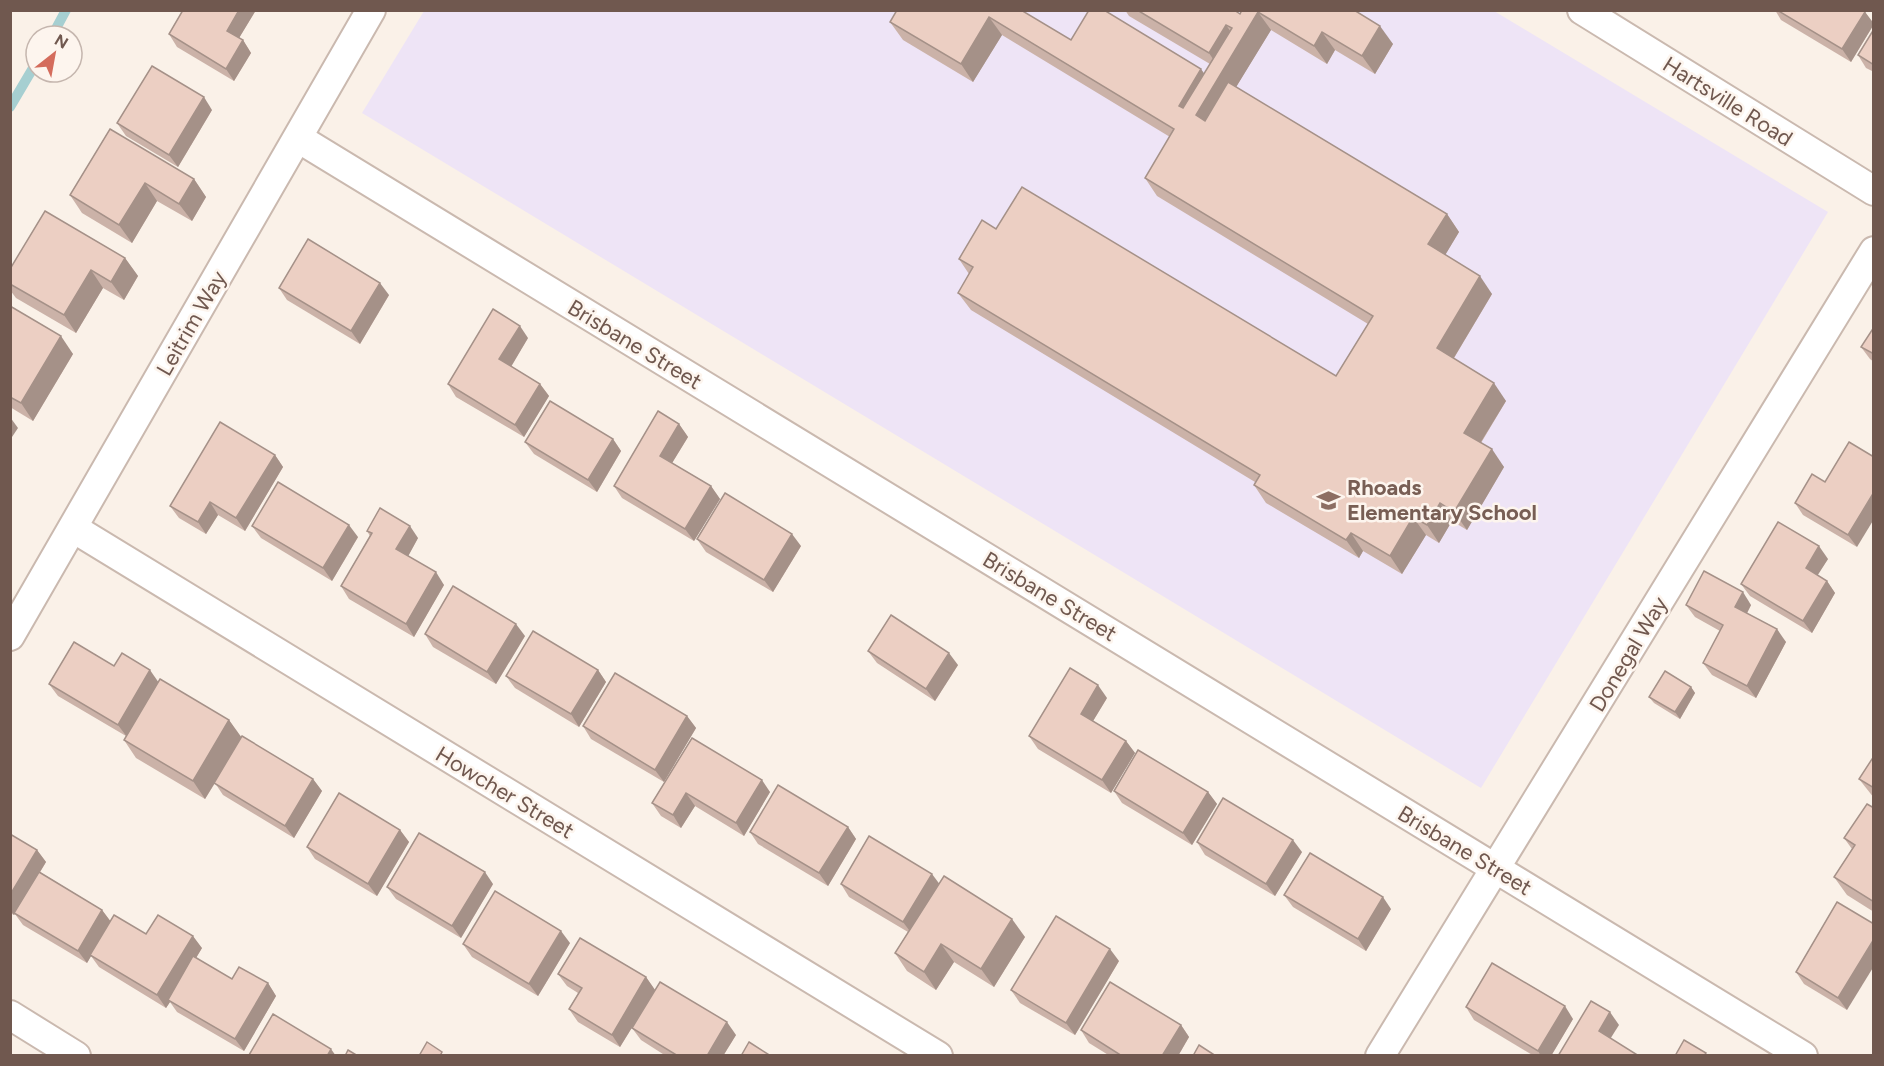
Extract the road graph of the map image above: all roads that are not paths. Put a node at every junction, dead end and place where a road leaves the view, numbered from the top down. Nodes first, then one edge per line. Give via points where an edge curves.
1 (371, 10) edge
2 (1582, 10) edge
3 (298, 138) junction
4 (1874, 191) edge
5 (1874, 251) edge
6 (73, 528) junction
7 (10, 636) edge
8 (1497, 869) junction
9 (10, 1015) edge
10 (76, 1056) edge
11 (938, 1056) edge
12 (1380, 1056) edge
13 (1803, 1056) edge

1 - 3 street, Leitrim Way
2 - 4 street, Hartsville Road
3 - 6 street, Leitrim Way
3 - 8 street, Brisbane Street
5 - 8 street, Donegal Way
6 - 7 street, Leitrim Way
6 - 11 street, Howcher Street
8 - 12 street, Donegal Way
8 - 13 street, Brisbane Street
9 - 10 street

